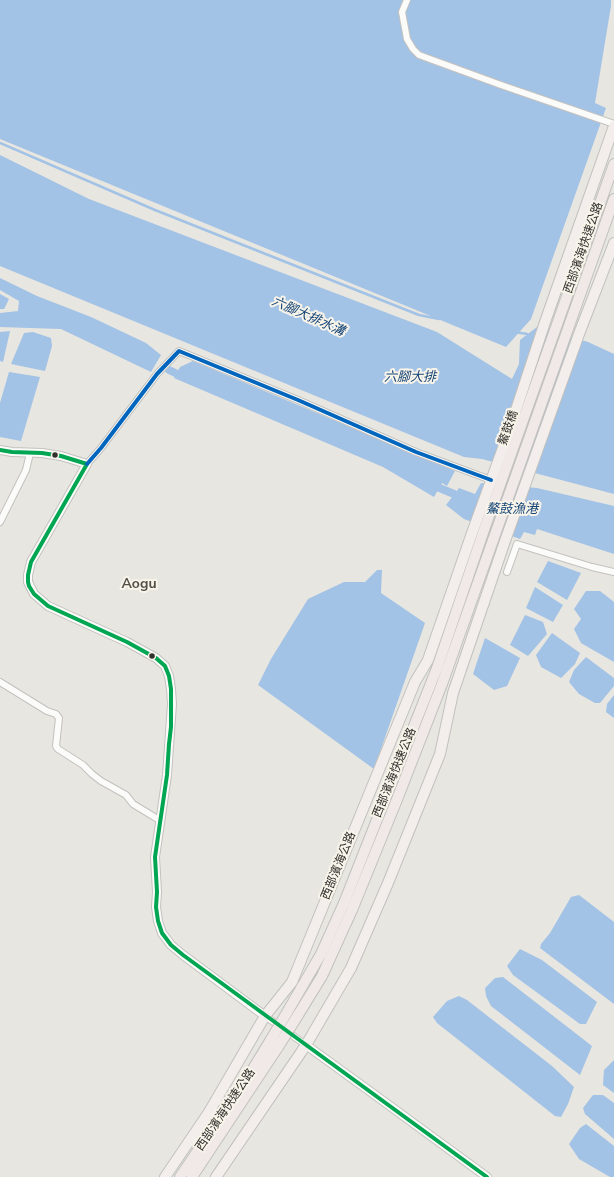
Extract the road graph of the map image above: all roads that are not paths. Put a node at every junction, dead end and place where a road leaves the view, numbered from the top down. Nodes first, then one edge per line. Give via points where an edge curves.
1 (407, 0) edge
2 (614, 125) edge
3 (614, 164) edge
4 (614, 199) edge
5 (614, 243) edge
6 (612, 256) edge
7 (555, 331) joint
8 (566, 335) joint
9 (0, 450) edge
10 (30, 452) junction
11 (86, 464) junction
12 (491, 480) junction
13 (0, 522) edge
14 (484, 530) joint
15 (472, 533) joint
16 (493, 538) joint
17 (507, 572) dead end
18 (614, 572) edge
19 (0, 682) edge
20 (161, 821) junction
21 (294, 1012) junction
22 (265, 1016) junction
23 (274, 1044) junction
24 (306, 1046) junction
25 (165, 1177) edge
26 (180, 1177) edge
27 (192, 1177) edge
28 (216, 1177) edge
29 (486, 1177) edge

1 - 2 street via 402,12 407,39 423,57
2 - 12 main road, 鰲鼓橋
3 - 7 highway, 西部濱海快速公路
4 - 8 highway, 西部濱海快速公路
5 - 6 main road
6 - 24 main road via 578,334 505,540 453,693 440,754 351,968
7 - 14 highway, 鰲鼓橋
8 - 16 highway, 鰲鼓橋
9 - 10 street
10 - 11 street via 61,456
10 - 13 street via 26,470
11 - 12 street via 157,374 180,351 416,452
11 - 20 street via 31,562 28,582 34,594 48,606 128,642 165,666 172,704
12 - 15 main road, 鰲鼓橋
14 - 21 highway, 西部濱海快速公路 via 437,668 344,903
15 - 22 main road, 西部濱海公路 via 428,660 415,682 292,982
16 - 21 highway, 西部濱海快速公路 via 442,684 352,910 322,976
17 - 18 street via 516,544
19 - 20 street via 56,714 59,718 56,746 58,749 83,765 100,781 126,795 132,804
20 - 22 street via 155,857 156,907 162,933 183,955
21 - 23 highway, bridge
22 - 24 street
22 - 25 main road, 西部濱海公路 via 209,1112
23 - 26 highway, 西部濱海快速公路 via 251,1072
23 - 27 highway, 西部濱海快速公路
24 - 28 main road
24 - 29 street

